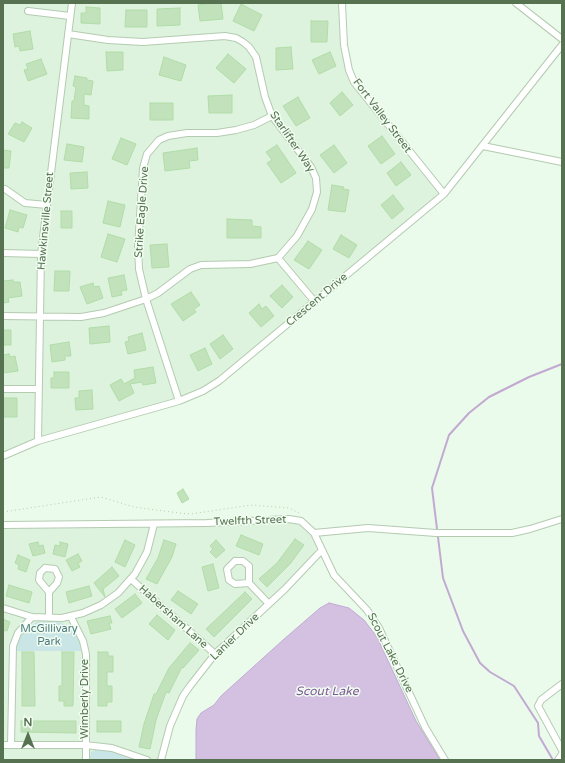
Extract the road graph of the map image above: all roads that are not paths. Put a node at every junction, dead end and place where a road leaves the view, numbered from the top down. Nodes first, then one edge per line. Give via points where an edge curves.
1 (72, 3) edge
2 (342, 3) edge
3 (516, 3) edge
4 (28, 11) dead end
5 (70, 16) junction
6 (68, 34) junction
7 (562, 39) edge
8 (562, 45) edge
9 (272, 116) junction
10 (484, 146) junction
11 (562, 162) edge
12 (5, 189) dead end
13 (444, 194) junction
14 (47, 205) junction
15 (3, 253) edge
16 (41, 254) junction
17 (278, 258) junction
18 (146, 299) junction
19 (315, 302) junction
20 (3, 316) edge
21 (39, 317) junction
22 (3, 389) edge
23 (38, 389) junction
24 (179, 401) junction
25 (38, 441) junction
26 (3, 456) edge
27 (562, 519) edge
28 (154, 524) junction
29 (3, 525) edge
30 (314, 533) junction
31 (321, 551) junction
32 (131, 579) junction
33 (249, 583) junction
34 (49, 592) dead end
35 (269, 604) junction
36 (3, 608) edge
37 (32, 617) junction
38 (71, 617) junction
39 (49, 618) junction
40 (215, 654) junction
41 (562, 684) edge
42 (3, 745) edge
43 (11, 745) junction
44 (85, 745) junction
45 (562, 750) edge
46 (562, 754) edge
47 (86, 760) edge
48 (147, 760) edge
49 (162, 760) edge
50 (445, 760) edge
51 (558, 760) edge

1 - 5 street, Hawkinsville Street
2 - 13 street, Fort Valley Street via 346,55 354,82
3 - 7 street
4 - 5 street
5 - 6 street, Hawkinsville Street
6 - 9 street, Starlifter Way via 143,42 213,36 236,38 249,47 256,57
6 - 14 street, Hawkinsville Street
8 - 10 street, Crescent Drive
9 - 17 street, Starlifter Way via 311,167 316,178 317,192 312,209 296,236
9 - 18 street, Strike Eagle Drive via 236,130 168,136 159,140 147,154 143,168 138,247 139,269
10 - 11 street
10 - 13 street, Crescent Drive
12 - 14 street via 25,203
13 - 19 street, Crescent Drive
14 - 16 street, Hawkinsville Street
15 - 16 street
16 - 21 street, Hawkinsville Street
17 - 18 street via 250,264 201,265 190,269
17 - 19 street
18 - 21 street via 104,313 81,317
18 - 24 street, Strike Eagle Drive
19 - 24 street, Crescent Drive via 219,381
20 - 21 street
21 - 23 street, Hawkinsville Street
22 - 23 street
23 - 25 street, Hawkinsville Street
24 - 25 street, Crescent Drive
25 - 26 street, Crescent Drive
27 - 30 street via 512,533 436,533 381,528
28 - 29 street, Twelfth Street
28 - 30 street, Twelfth Street via 289,519 300,521
28 - 32 street via 147,552
30 - 31 street, Scout Lake Drive
31 - 35 street, Lanier Drive
31 - 50 street, Scout Lake Drive via 334,575 367,610 379,628 425,727
32 - 38 street via 110,600
32 - 40 street, Habersham Lane
33 - 33 street via 236,584 229,580 226,572 231,562 239,560 246,563 250,570
33 - 35 street
34 - 39 street
35 - 40 street, Lanier Drive
36 - 37 street
37 - 39 street
37 - 43 street via 18,633 13,646
38 - 39 street
38 - 44 street, Wimberly Drive via 83,641 86,654
40 - 49 street, Lanier Drive via 183,696 170,726
41 - 45 street via 541,700 538,706
42 - 43 street
43 - 44 street
44 - 47 street, Wimberly Drive
44 - 48 street via 112,748
46 - 51 street

